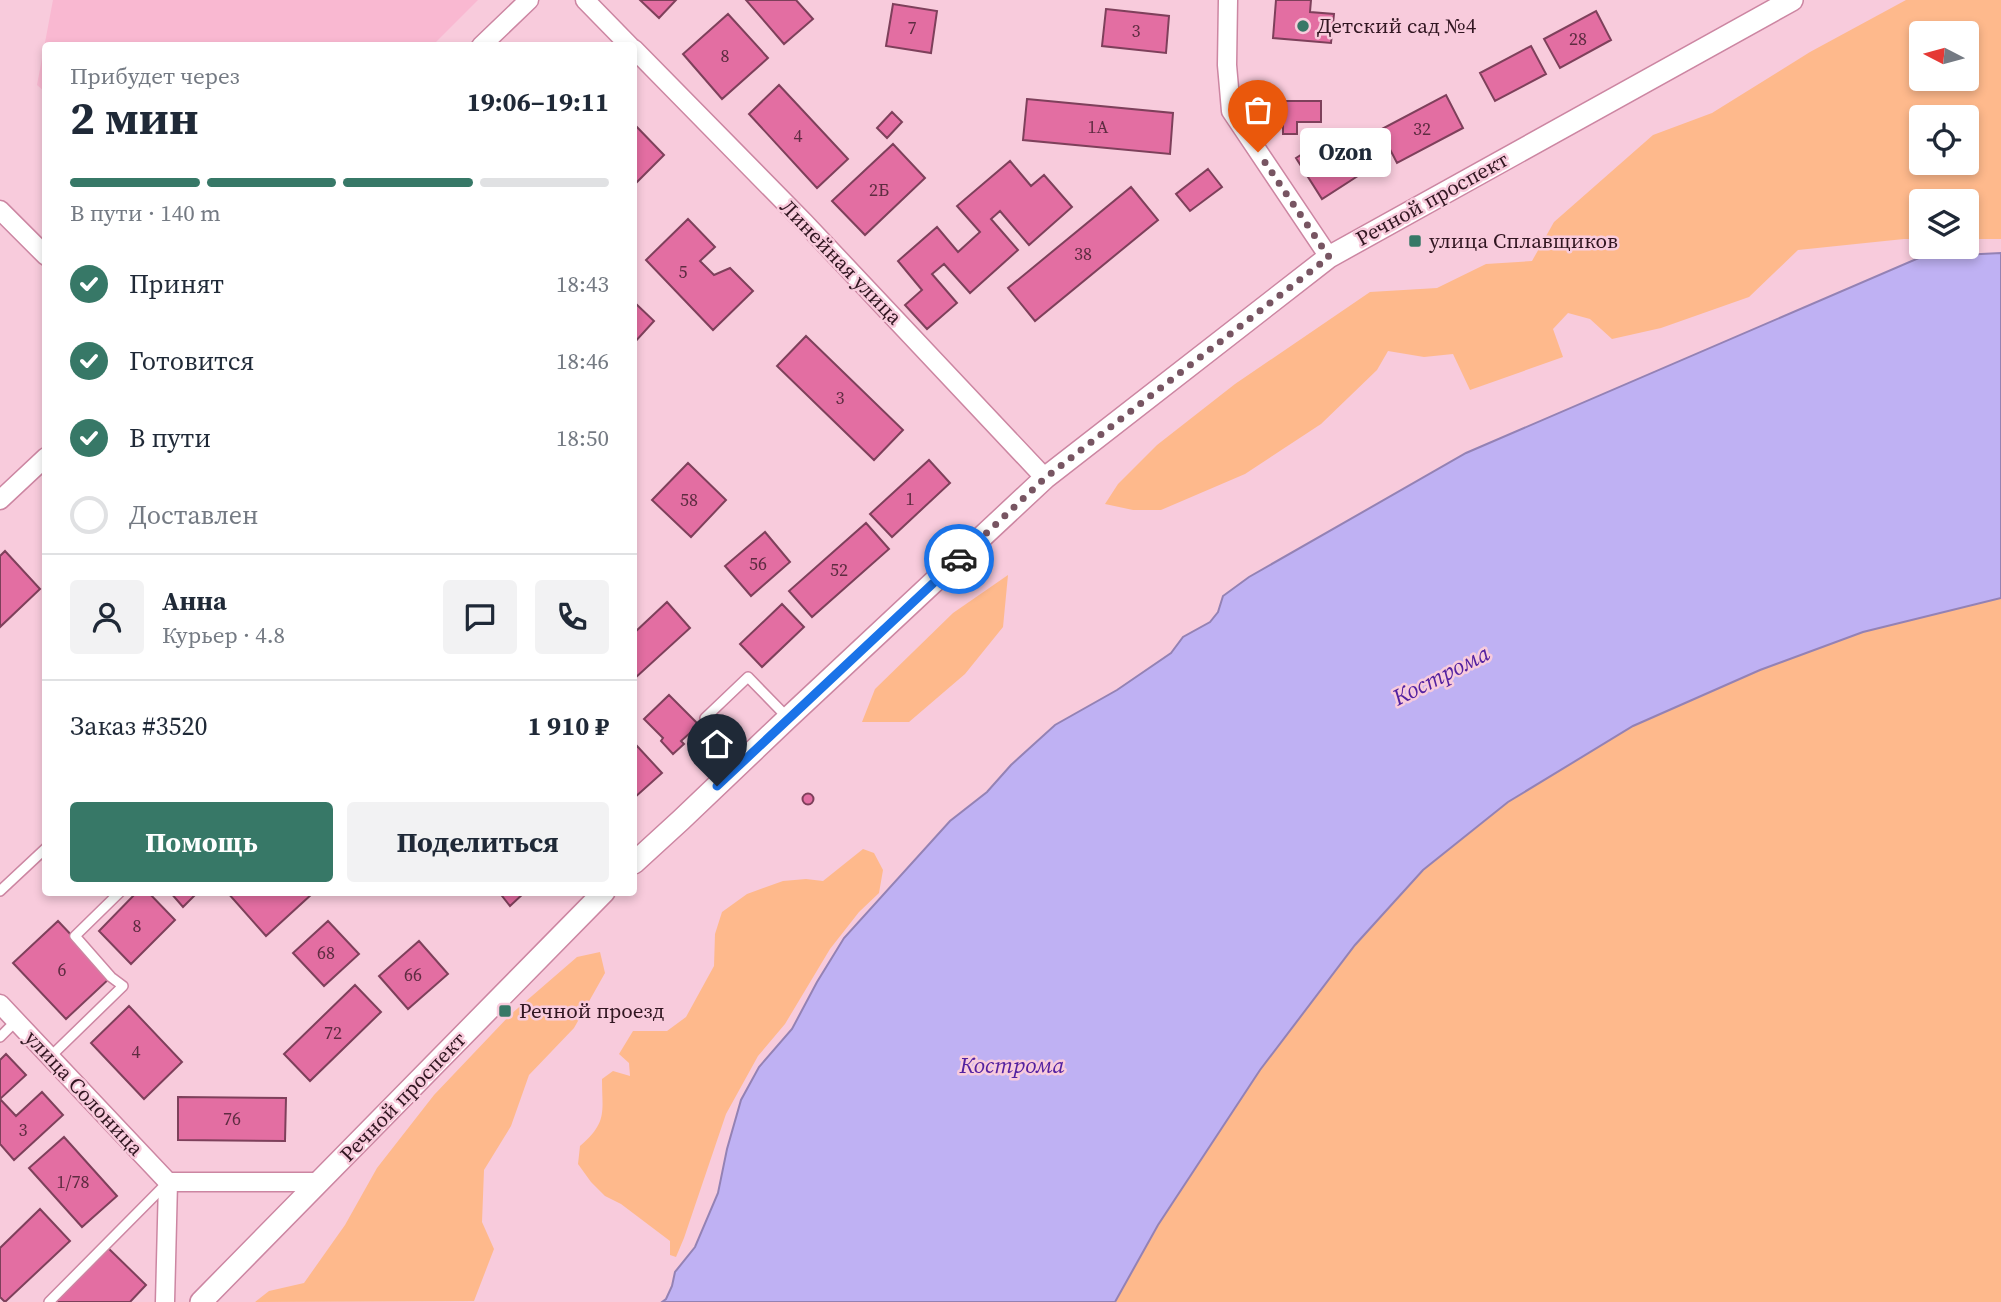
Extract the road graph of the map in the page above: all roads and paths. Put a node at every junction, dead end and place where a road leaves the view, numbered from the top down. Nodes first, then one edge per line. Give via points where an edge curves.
1 (529, 0) edge
2 (584, 0) edge
3 (1228, 0) edge
4 (1792, 0) edge
5 (485, 42) edge
6 (626, 42) edge
7 (637, 53) edge
8 (1, 215) edge
9 (42, 248) edge
10 (1329, 257) junction
11 (42, 461) edge
12 (1045, 478) junction
13 (0, 500) edge
14 (705, 718) dead end
15 (788, 718) junction
16 (42, 852) edge
17 (637, 858) edge
18 (0, 891) edge
19 (116, 896) edge
20 (600, 896) edge
21 (0, 1004) edge
22 (16, 1021) junction
23 (0, 1037) edge
24 (50, 1057) junction
25 (169, 1182) junction
26 (320, 1182) junction
27 (49, 1302) edge
28 (165, 1302) edge
29 (201, 1302) edge

1 - 5 street
2 - 6 street
3 - 10 street via 1231,111
4 - 10 street, Речной проспект
7 - 12 street, Линейная улица
8 - 9 street
10 - 12 street, Речной проспект
11 - 13 street
12 - 15 street, Речной проспект
14 - 15 lane via 747,677
15 - 17 street, Речной проспект
16 - 18 lane
19 - 24 lane via 75,936 123,986
20 - 26 street, Речной проспект
21 - 22 street, улица Солоница
22 - 23 lane
22 - 24 street, улица Солоница
24 - 25 street, улица Солоница
25 - 26 street
25 - 27 lane
25 - 28 street
26 - 29 street, Речной проспект

